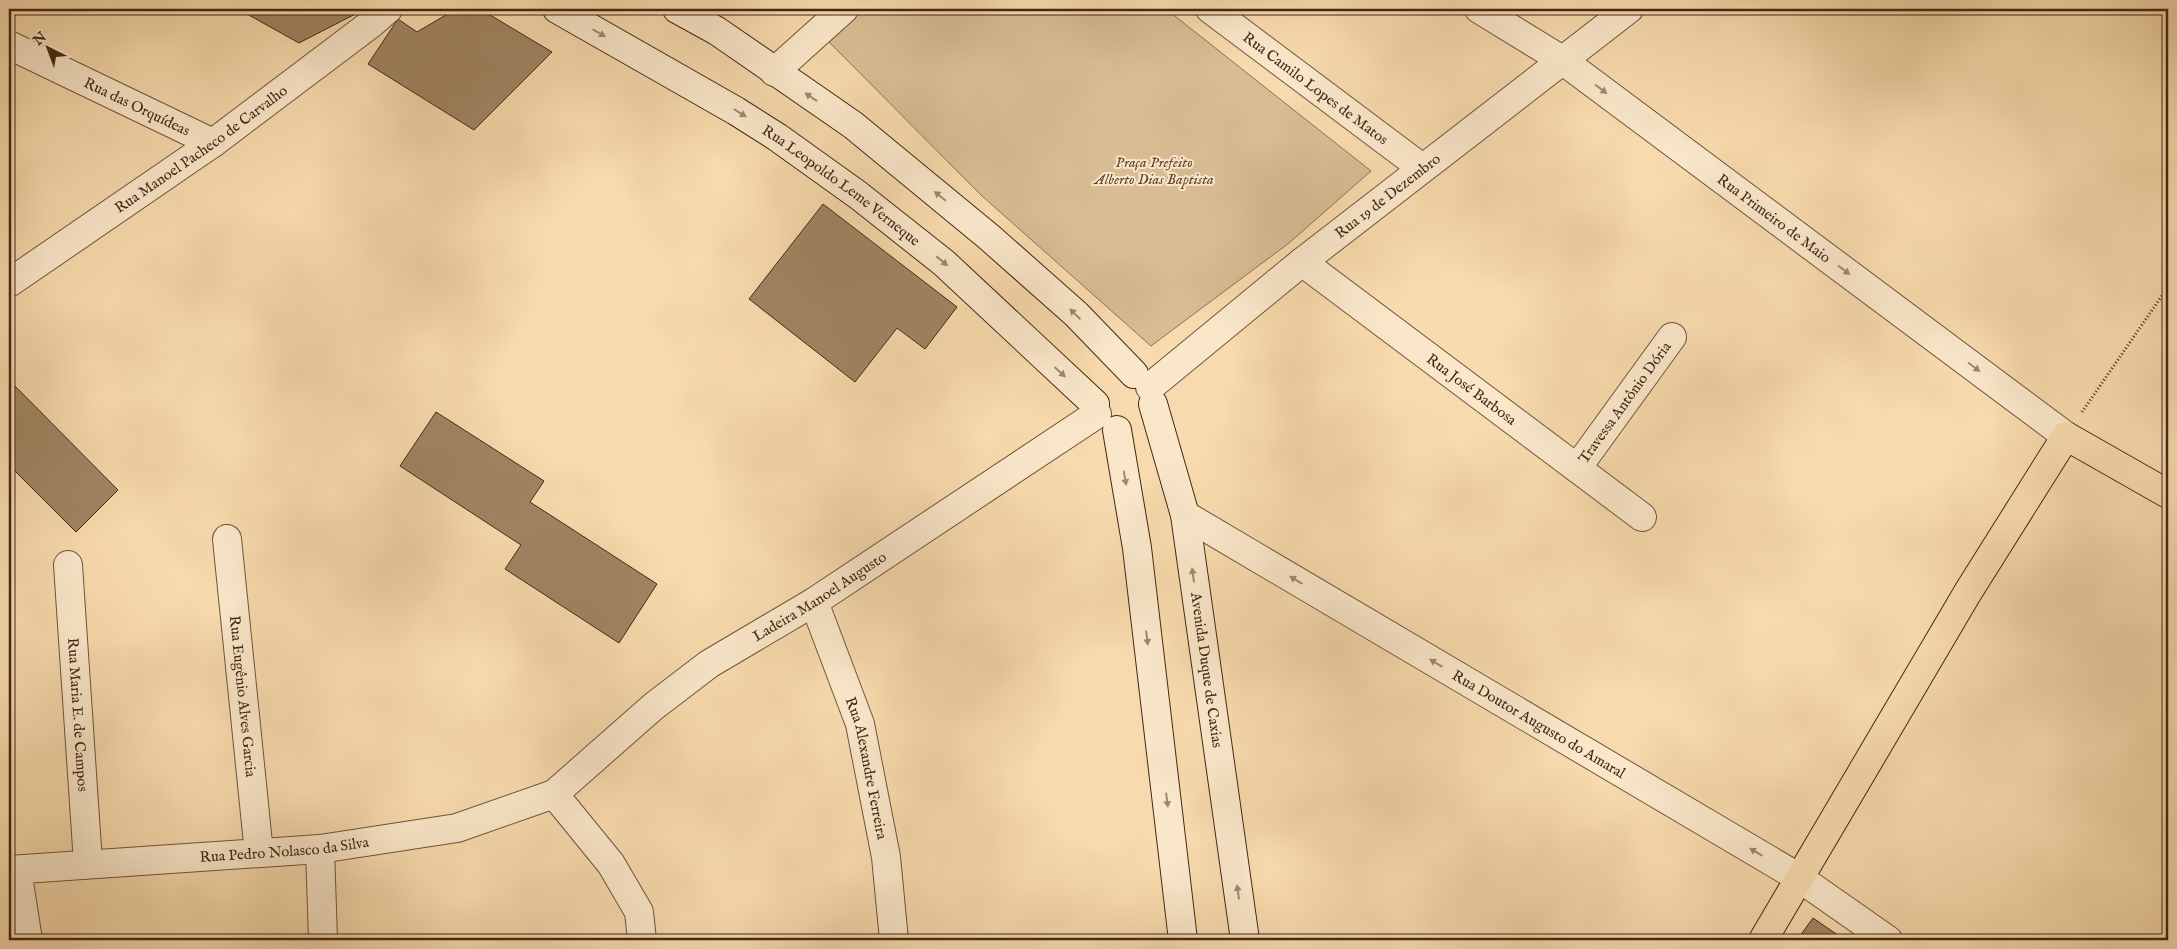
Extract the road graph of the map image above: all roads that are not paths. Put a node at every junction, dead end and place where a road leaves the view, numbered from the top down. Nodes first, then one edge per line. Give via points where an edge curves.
1 (388, 9) edge
2 (557, 9) edge
3 (677, 9) edge
4 (844, 9) edge
5 (1210, 9) edge
6 (1479, 9) edge
7 (1629, 9) edge
8 (9, 45) edge
9 (1562, 60) junction
10 (774, 72) junction
11 (213, 143) junction
12 (1422, 168) junction
13 (1302, 262) junction
14 (9, 283) edge
15 (1672, 337) dead end
16 (1146, 388) junction
17 (1103, 416) junction
18 (2066, 436) junction
19 (1577, 468) junction
20 (2168, 494) edge
21 (1185, 515) junction
22 (1642, 517) dead end
23 (227, 539) dead end
24 (68, 566) dead end
25 (814, 602) junction
26 (554, 794) junction
27 (320, 849) junction
28 (259, 853) junction
29 (88, 863) junction
30 (13, 870) edge
31 (1798, 877) junction
32 (28, 940) edge
33 (323, 940) edge
34 (642, 940) edge
35 (894, 940) edge
36 (1183, 940) edge
37 (1245, 940) edge
38 (1763, 940) edge
39 (1888, 940) edge

1 - 11 street, Rua Manoel Pacheco de Carvalho
2 -> 17 street, Rua Leopoldo Leme Verneque via 736,111 858,196 944,263
3 - 10 street via 717,31
4 - 10 street
5 - 12 street, Rua Camilo Lopes de Matos
6 - 9 street, Rua Primeiro de Maio
7 - 9 street, Rua 19 de Dezembro
8 - 11 street, Rua das Orquídeas
9 - 12 street, Rua 19 de Dezembro
9 -> 18 street, Rua Primeiro de Maio
16 -> 10 street via 1076,314 989,237 853,125
11 - 14 street, Rua Manoel Pacheco de Carvalho
12 - 13 street, Rua 19 de Dezembro
13 - 16 street, Rua 19 de Dezembro
13 - 19 street, Rua José Barbosa
15 - 19 street, Travessa Antônio Dória
16 - 17 street via 1149,416 1141,426 1129,430
16 - 17 street via 1116,373 1107,378 1096,394
16 - 21 street, Avenida Duque de Caxias
17 - 25 street, Ladeira Manoel Augusto
17 -> 36 street via 1137,548
18 - 20 main road
18 - 31 main road via 1968,592
19 - 22 street, Rua José Barbosa
31 -> 21 street, Rua Doutor Augusto do Amaral
37 -> 21 street, Avenida Duque de Caxias
23 - 28 street, Rua Eugênio Alves Garcia
24 - 29 street, Rua Maria E. de Campos
25 - 26 street, Ladeira Manoel Augusto via 709,664 654,706
25 - 35 street, Rua Alexandre Ferreira via 860,724 886,857
26 - 27 street, Rua Pedro Nolasco da Silva via 457,828
26 - 34 street via 611,864 639,912
27 - 28 street, Rua Pedro Nolasco da Silva
27 - 33 street
28 - 29 street, Rua Pedro Nolasco da Silva
29 - 30 street, Rua Pedro Nolasco da Silva
30 - 32 street
31 - 38 main road
31 - 39 street, Rua Doutor Augusto do Amaral

